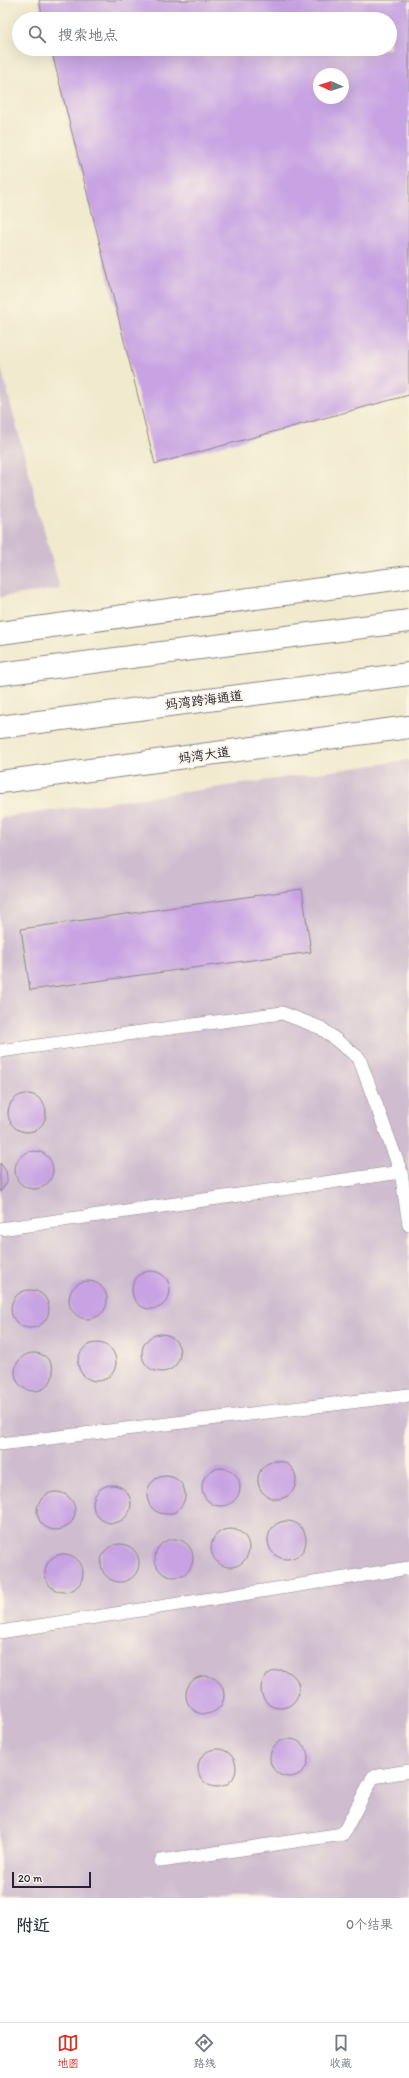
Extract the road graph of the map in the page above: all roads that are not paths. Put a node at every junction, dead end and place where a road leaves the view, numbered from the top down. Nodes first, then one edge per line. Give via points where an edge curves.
1 (409, 577) edge
2 (409, 621) edge
3 (0, 632) edge
4 (0, 674) edge
5 (409, 674) edge
6 (0, 727) edge
7 (409, 727) edge
8 (0, 782) edge
9 (0, 1051) edge
10 (401, 1172) junction
11 (409, 1225) edge
12 (0, 1229) edge
13 (409, 1395) edge
14 (0, 1444) edge
15 (409, 1568) edge
16 (0, 1632) edge
17 (409, 1771) edge
18 (161, 1861) dead end

1 - 3 main road
2 - 4 main road
5 - 6 main road, 妈湾跨海通道
7 - 8 main road, 妈湾大道
9 - 10 lane via 282,1013 321,1028 359,1058
10 - 11 lane
10 - 12 lane
13 - 14 lane
15 - 16 lane
17 - 18 lane via 373,1777 343,1834

